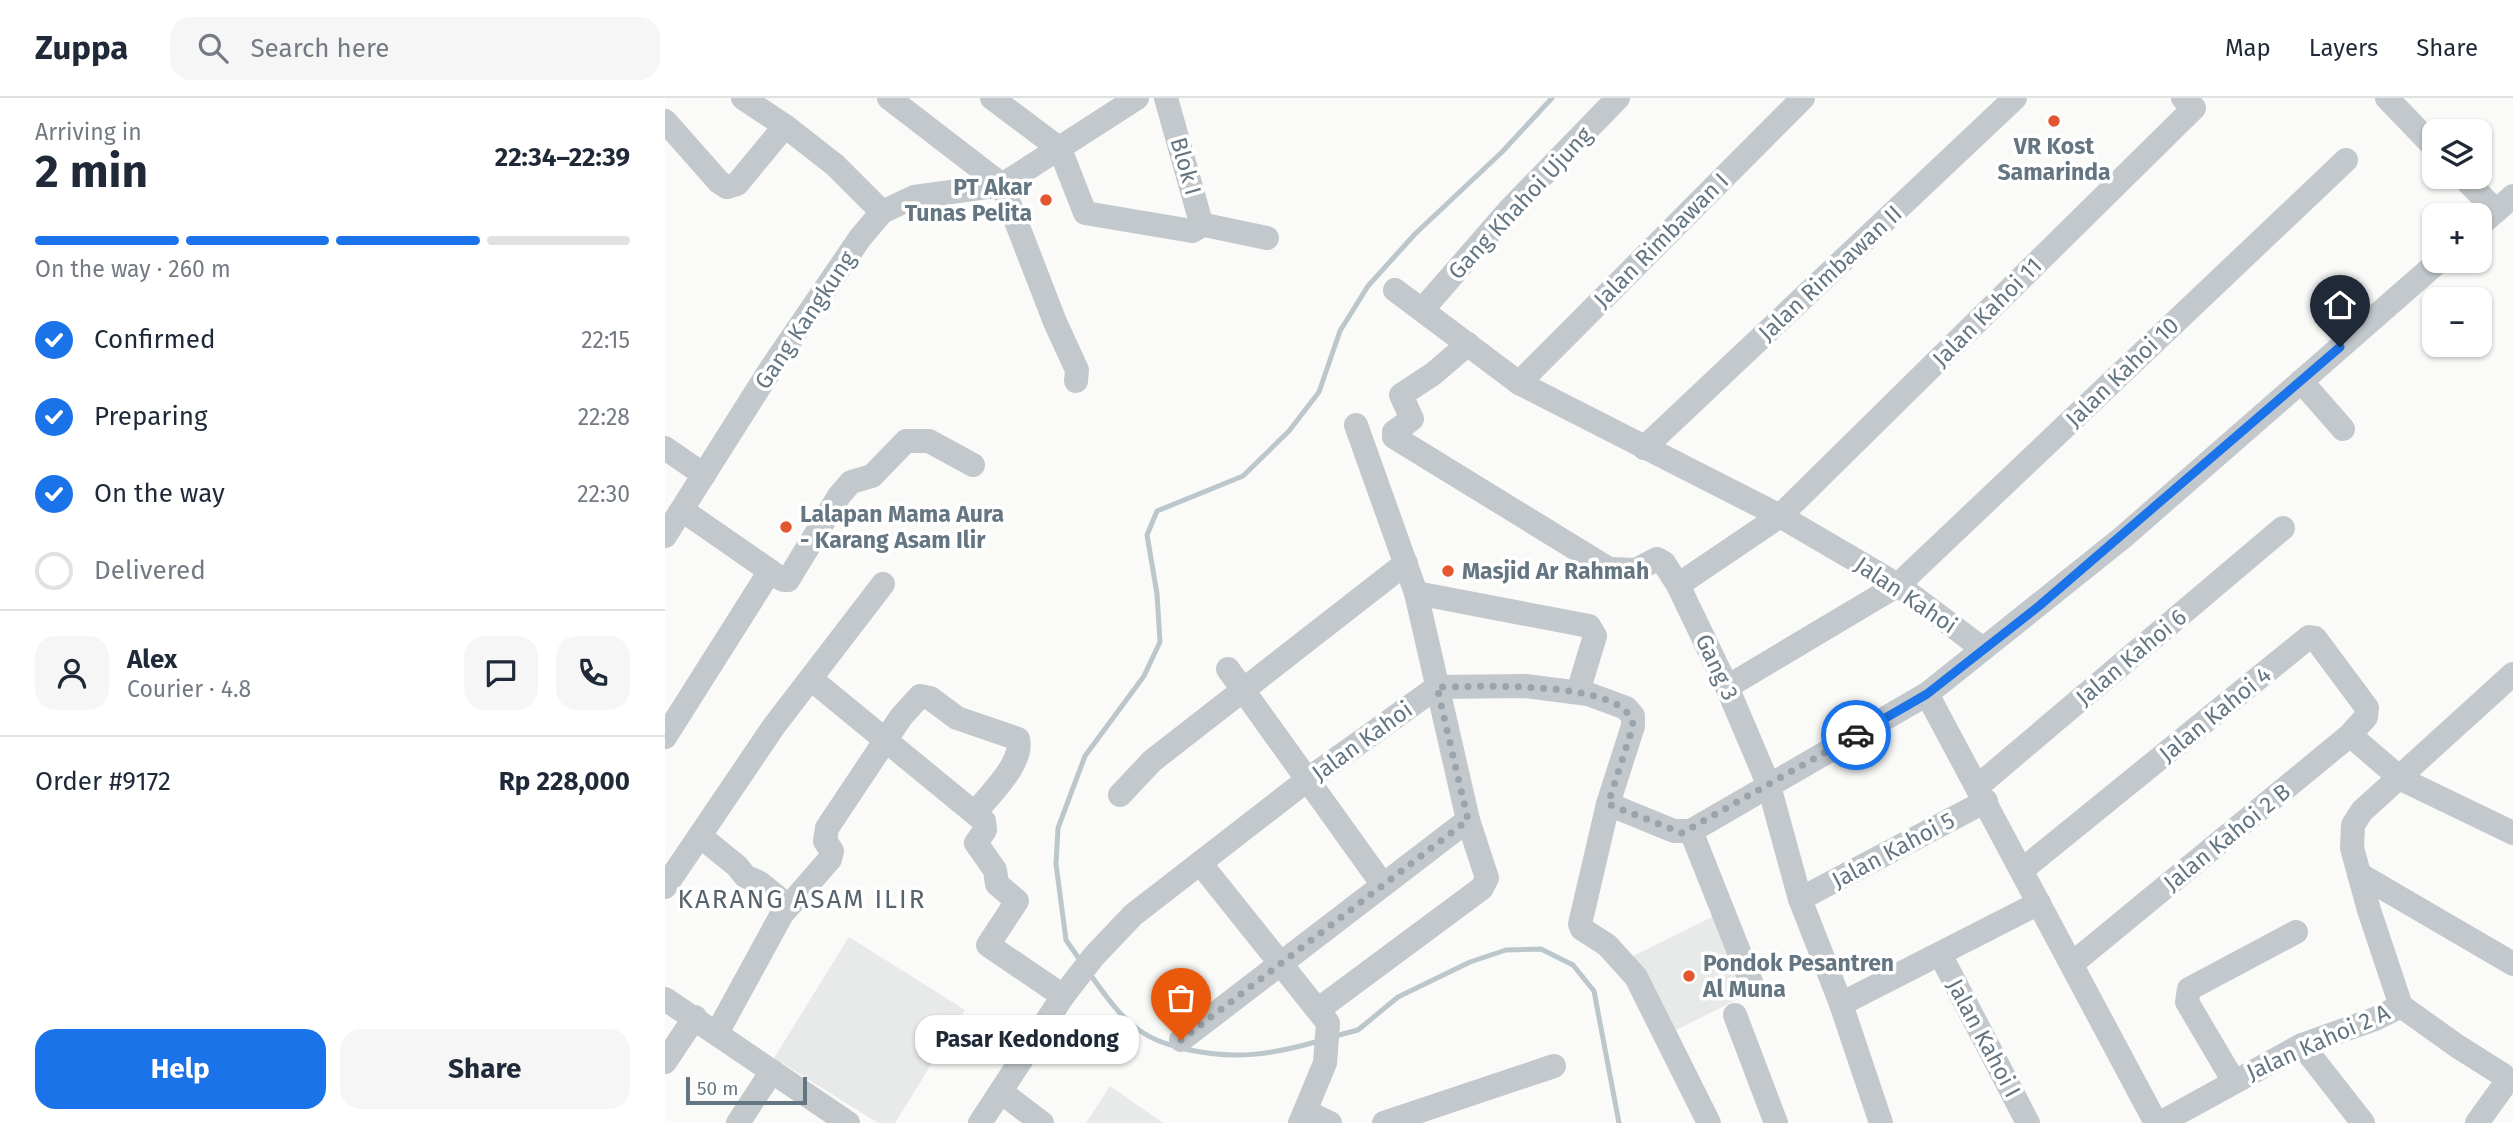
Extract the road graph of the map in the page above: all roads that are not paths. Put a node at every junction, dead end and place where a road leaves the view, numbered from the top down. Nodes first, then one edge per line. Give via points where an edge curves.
1 (743, 98) edge
2 (889, 98) edge
3 (992, 98) edge
4 (1137, 98) edge
5 (1166, 98) edge
6 (1618, 98) edge
7 (2015, 98) edge
8 (2387, 98) edge
9 (1797, 100) edge
10 (2188, 103) edge
11 (665, 121) edge
12 (785, 126) junction
13 (2422, 134) edge
14 (1060, 149) junction
15 (2346, 160) dead end
16 (1002, 185) junction
17 (2475, 189) edge
18 (2496, 211) edge
19 (882, 212) junction
20 (1196, 228) junction
21 (1267, 237) dead end
22 (2425, 273) edge
23 (1395, 290) dead end
24 (1423, 309) junction
25 (1468, 344) junction
26 (1076, 381) dead end
27 (2301, 381) junction
28 (1519, 383) junction
29 (1356, 425) dead end
30 (2343, 429) dead end
31 (1644, 448) junction
32 (665, 449) edge
33 (973, 466) dead end
34 (703, 475) junction
35 (682, 510) junction
36 (1780, 516) junction
37 (2283, 528) dead end
38 (665, 536) edge
39 (1406, 563) junction
40 (770, 571) junction
41 (883, 584) dead end
42 (1678, 584) junction
43 (1898, 585) junction
44 (1416, 593) junction
45 (1983, 649) junction
46 (2513, 674) edge
47 (811, 679) junction
48 (1235, 679) junction
49 (1437, 687) junction
50 (1727, 687) junction
51 (1578, 692) junction
52 (1927, 694) junction
53 (2350, 735) junction
54 (665, 737) edge
55 (887, 739) junction
56 (2400, 779) junction
57 (1307, 780) junction
58 (1769, 786) junction
59 (1982, 794) junction
60 (1120, 795) dead end
61 (1608, 804) junction
62 (976, 812) junction
63 (1468, 820) junction
64 (1691, 831) junction
65 (2513, 833) edge
66 (700, 836) junction
67 (1200, 863) junction
68 (2022, 870) junction
69 (2359, 874) junction
70 (1383, 886) junction
71 (665, 887) edge
72 (1800, 899) junction
73 (2039, 903) junction
74 (788, 906) junction
75 (2296, 932) dead end
76 (1940, 954) junction
77 (1280, 962) junction
78 (2073, 963) junction
79 (2513, 964) edge
80 (1753, 987) dead end
81 (1063, 996) junction
82 (665, 999) edge
83 (1841, 1004) junction
84 (2402, 1006) junction
85 (1735, 1015) dead end
86 (1324, 1016) junction
87 (695, 1017) junction
88 (717, 1033) junction
89 (1181, 1040) dead end
90 (2302, 1045) junction
91 (665, 1062) edge
92 (1554, 1066) dead end
93 (772, 1071) junction
94 (2233, 1080) junction
95 (1001, 1092) junction
96 (1304, 1117) edge
97 (834, 1119) edge
98 (738, 1123) edge
99 (980, 1123) edge
100 (1042, 1123) edge
101 (1330, 1123) edge
102 (1384, 1123) edge
103 (1709, 1123) edge
104 (1776, 1123) edge
105 (1881, 1123) edge
106 (2028, 1123) edge
107 (2158, 1123) edge
108 (2363, 1123) edge
109 (2477, 1123) edge

1 - 12 street
2 - 16 street
3 - 14 street
4 - 14 street
5 - 20 street, Blok I
6 - 24 street, Gang Khahoi Ujung via 1511,208
7 - 31 street, Jalan Rimbawan II
8 - 13 street
9 - 28 street, Jalan Rimbawan I
10 - 36 street, Jalan Kahoi 11
11 - 12 street via 727,187 737,184
12 - 19 street via 835,165
14 - 16 street
14 - 20 street via 1085,213
15 - 43 street, Jalan Kahoi 10
16 - 19 street, Gang Kangkung via 913,197
16 - 26 street via 1077,370
17 - 18 street
19 - 34 street, Gang Kangkung via 772,367
20 - 21 street
22 - 27 street, Jalan Kahoi
23 - 24 street, Jalan Kahoi
24 - 25 street, Jalan Kahoi
25 - 28 street, Jalan Kahoi
25 - 42 street, Gang 3 via 1402,394 1412,419 1394,432 1397,441 1609,569 1636,570 1657,559
27 - 30 street
27 - 45 street, Jalan Kahoi via 2112,546
28 - 31 street, Jalan Kahoi
29 - 39 street
31 - 36 street, Jalan Kahoi
32 - 34 street
33 - 40 street via 929,440 906,441 878,471 851,482 839,496 787,580
34 - 35 street, Gang Kangkung
35 - 38 street, Gang Kangkung
35 - 40 street
36 - 42 street, Jalan Kahoi 11
36 - 43 street, Jalan Kahoi
37 - 59 street, Jalan Kahoi 6
39 - 44 street
39 - 48 street
40 - 54 street
41 - 47 street
42 - 50 street, Gang 3
43 - 45 street, Jalan Kahoi
43 - 50 street, Jalan Kahoi 10
44 - 49 street
44 - 51 street via 1589,626 1595,636
45 - 52 street, Jalan Kahoi
46 - 56 street
47 - 55 street
47 - 66 street
48 - 57 street
48 - 60 street
49 - 51 street, Jalan Kahoi via 1525,686
49 - 57 street, Jalan Kahoi
49 - 63 street
50 - 58 street, Gang 3
51 - 61 street, Jalan Kahoi via 1626,708 1633,716
52 - 58 street, Jalan Kahoi
52 - 59 street
53 - 56 street
53 - 68 street, Jalan Kahoi 4 via 2366,717 2367,708 2315,638 2309,637
53 - 78 street, Jalan Kahoi 2 B
55 - 62 street
55 - 62 street via 913,700 926,696 957,718 1013,737 1020,744 1009,769
55 - 74 street via 827,828 825,841 832,851 829,859
56 - 65 street
56 - 69 street, Jalan Kahoi 2 A via 2362,811 2353,825 2352,848
57 - 67 street, Jalan Kahoi
57 - 70 street
58 - 64 street, Jalan Kahoi
58 - 72 street, Gang 3
59 - 68 street
59 - 72 street, Jalan Kahoi 5
61 - 64 street via 1674,831
61 - 103 street, Jalan Kahoi via 1580,924 1608,945 1636,977
62 - 81 street via 986,825 976,843 995,870 997,884 1017,901 988,945
63 - 70 street
63 - 86 street via 1486,883
64 - 80 street
66 - 71 street
66 - 74 street
67 - 77 street
67 - 81 street, Jalan Kahoi via 1133,915
68 - 73 street
69 - 79 street
69 - 84 street, Jalan Kahoi 2 A
70 - 77 street
72 - 83 street, Gang 3
73 - 76 street
73 - 78 street
74 - 88 street
75 - 94 street via 2189,989 2187,1002
76 - 83 street
76 - 106 street, Jalan Kahoi I
77 - 86 street
77 - 89 street
78 - 107 street
81 - 95 street, Jalan Kahoi
82 - 87 street
83 - 105 street, Gang 3
84 - 90 street, Jalan Kahoi 2 A
84 - 109 street via 2503,1075 2505,1084
85 - 104 street
86 - 96 street via 1325,1063
87 - 88 street
87 - 91 street
88 - 93 street
90 - 94 street, Jalan Kahoi 2 A
90 - 108 street
92 - 102 street
93 - 97 street
93 - 98 street
94 - 107 street, Jalan Kahoi 2 A
95 - 99 street, Jalan Kahoi
95 - 100 street
96 - 101 street

